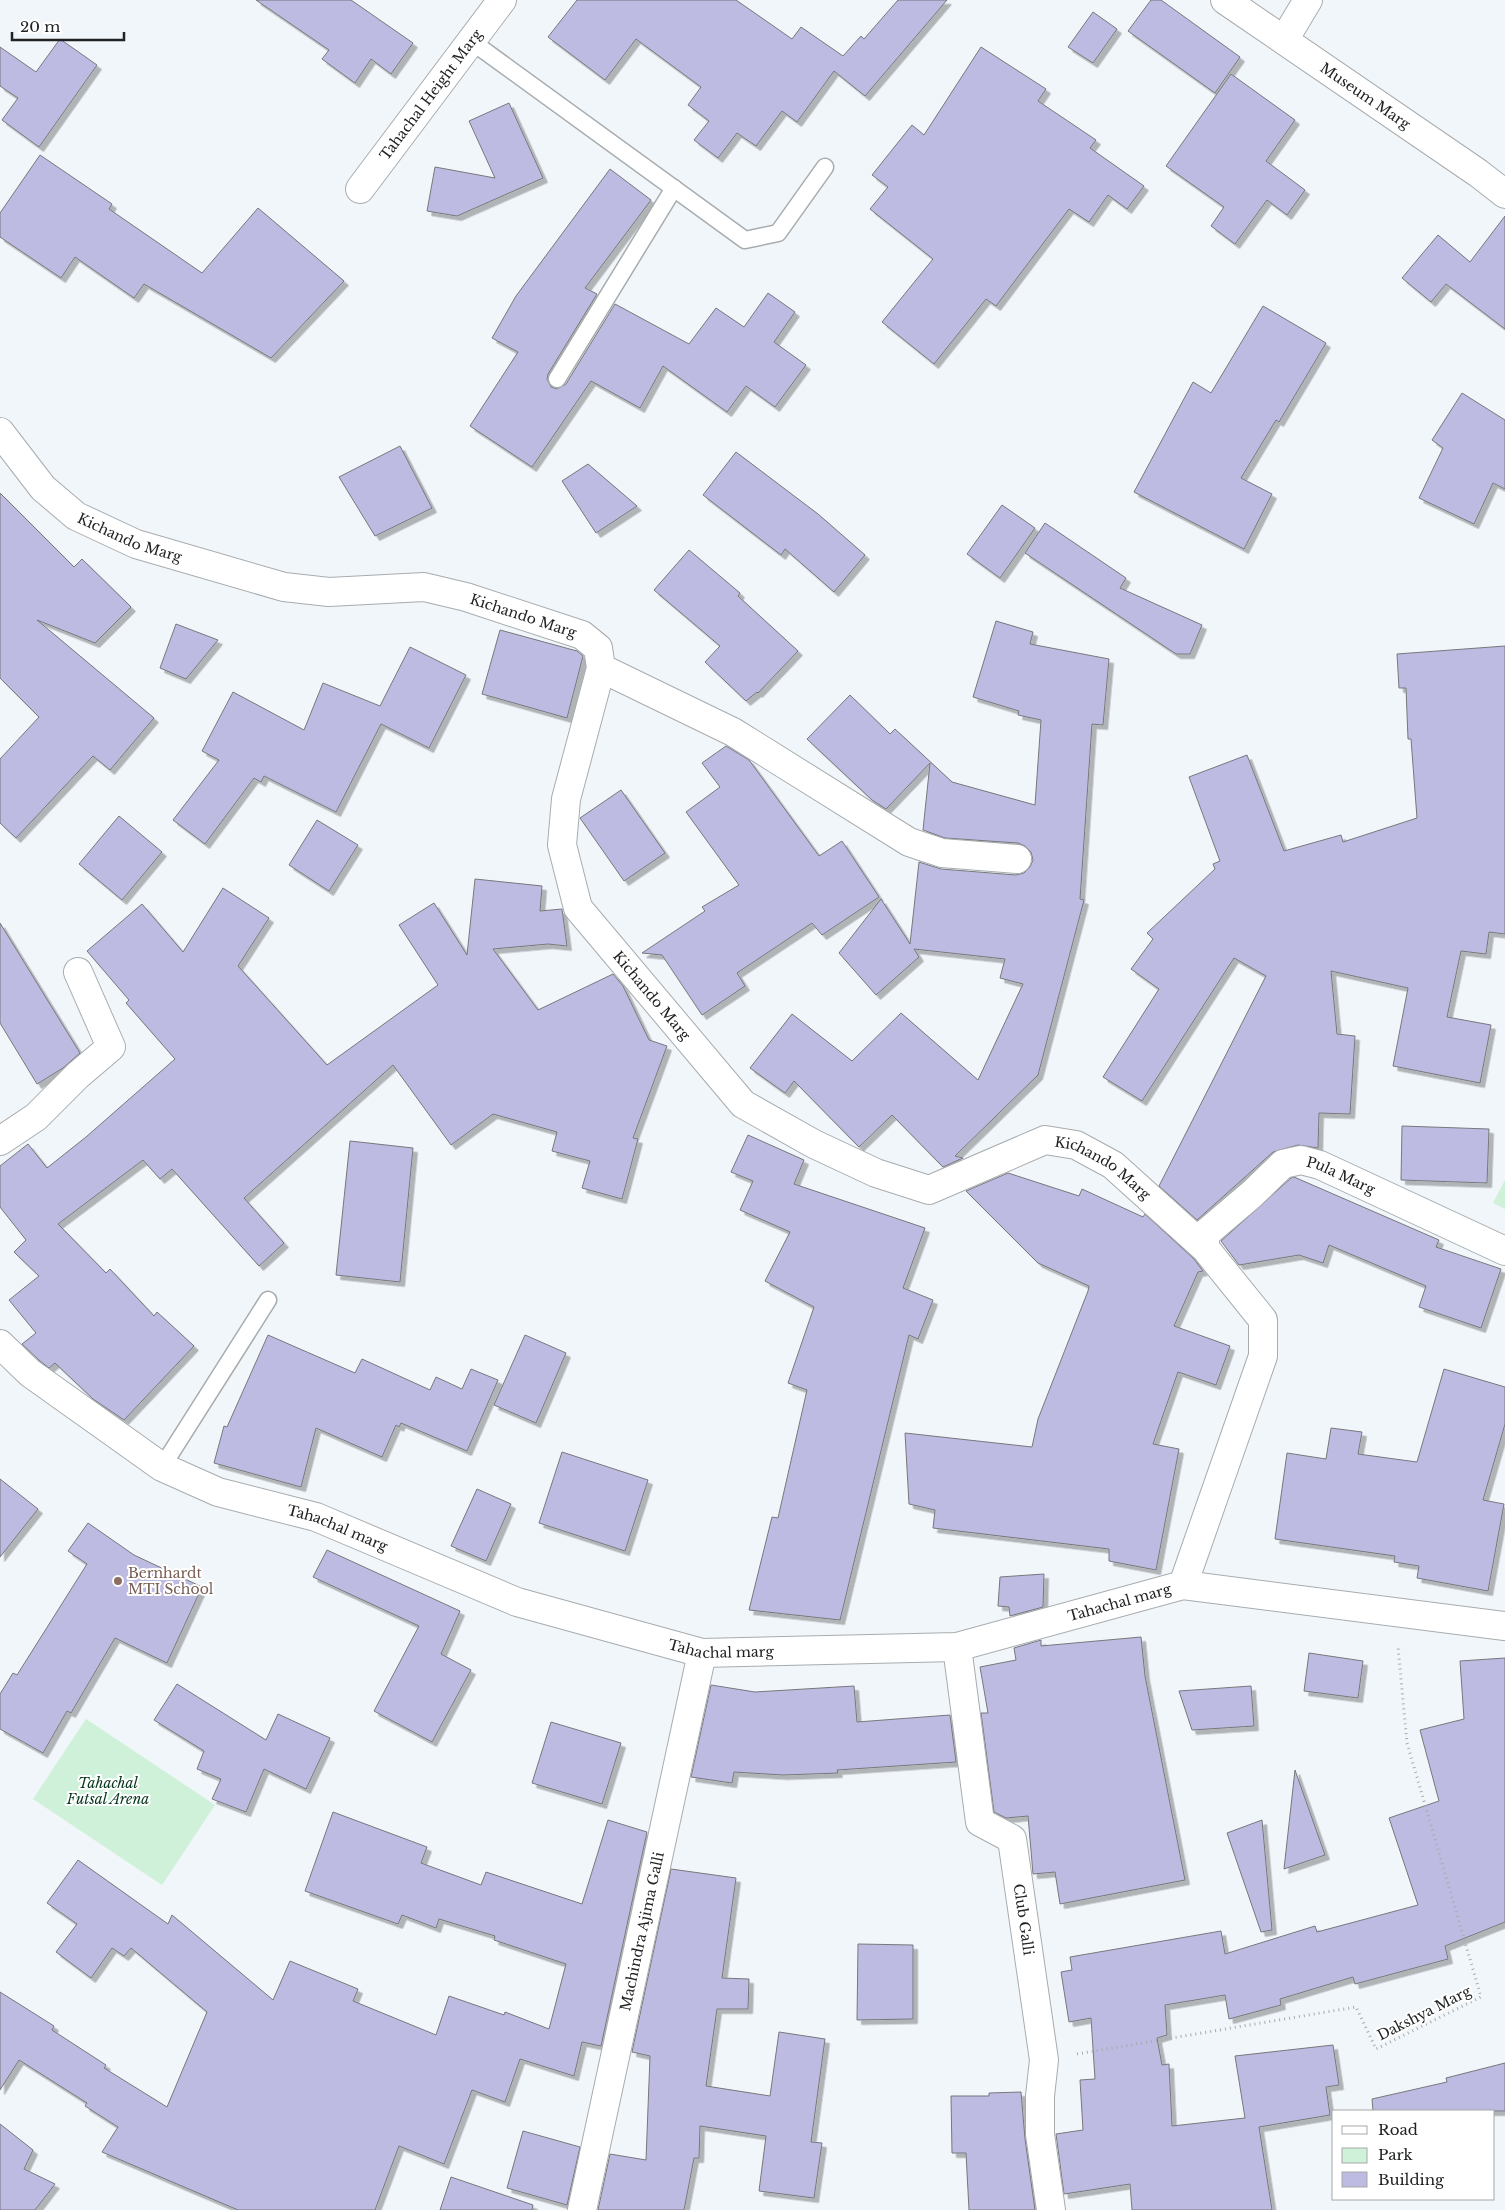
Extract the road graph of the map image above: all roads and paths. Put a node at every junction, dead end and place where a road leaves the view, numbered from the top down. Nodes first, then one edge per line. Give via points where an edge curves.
1 (502, 0) edge
2 (1225, 0) edge
3 (1308, 0) edge
4 (1284, 40) junction
5 (471, 41) junction
6 (826, 167) dead end
7 (674, 188) junction
8 (360, 189) dead end
9 (1505, 194) edge
10 (557, 379) dead end
11 (0, 432) edge
12 (601, 668) junction
13 (1017, 859) dead end
14 (78, 972) dead end
15 (0, 1141) edge
16 (1205, 1248) junction
17 (1505, 1251) edge
18 (268, 1300) dead end
19 (0, 1344) edge
20 (162, 1467) junction
21 (1183, 1585) junction
22 (1395, 1614) junction
23 (1505, 1626) edge
24 (957, 1647) junction
25 (702, 1652) junction
26 (1044, 2060) junction
27 (582, 2210) edge
28 (1052, 2210) edge

1 - 5 street, Tahachal Height Marg
2 - 4 street, Museum Marg
3 - 4 street
4 - 9 street, Museum Marg
5 - 7 lane
5 - 8 street, Tahachal Height Marg
6 - 7 lane via 778,233 745,240
7 - 10 lane
11 - 12 street, Kichando Marg via 43,488 76,516 136,544 284,587 329,592 424,587 466,597 582,635 598,648
12 - 13 street via 733,732 909,842 942,853
12 - 16 street, Kichando Marg via 566,799 562,845 578,908 743,1104 814,1144 876,1173 929,1190 1045,1140 1076,1144 1113,1165
14 - 15 street via 112,1046 36,1117
16 - 17 street, Pula Marg via 1205,1234 1283,1164 1301,1160 1320,1165
16 - 21 street, Kichando Marg via 1264,1320 1263,1356
18 - 20 lane
19 - 20 street, Tahachal marg via 30,1373
20 - 25 street, Tahachal marg via 218,1492 316,1517 517,1602
21 - 22 street, Tahachal marg
21 - 24 street, Tahachal marg
22 - 23 street, Tahachal marg
22 - 26 path, Dakshya Marg via 1407,1743 1482,1997 1376,2049 1356,2007
24 - 25 street, Tahachal marg
24 - 26 street, Club Galli via 980,1822 1012,1839
25 - 27 street, Machindra Ajima Galli
26 - 28 street, Club Galli via 1040,2134

